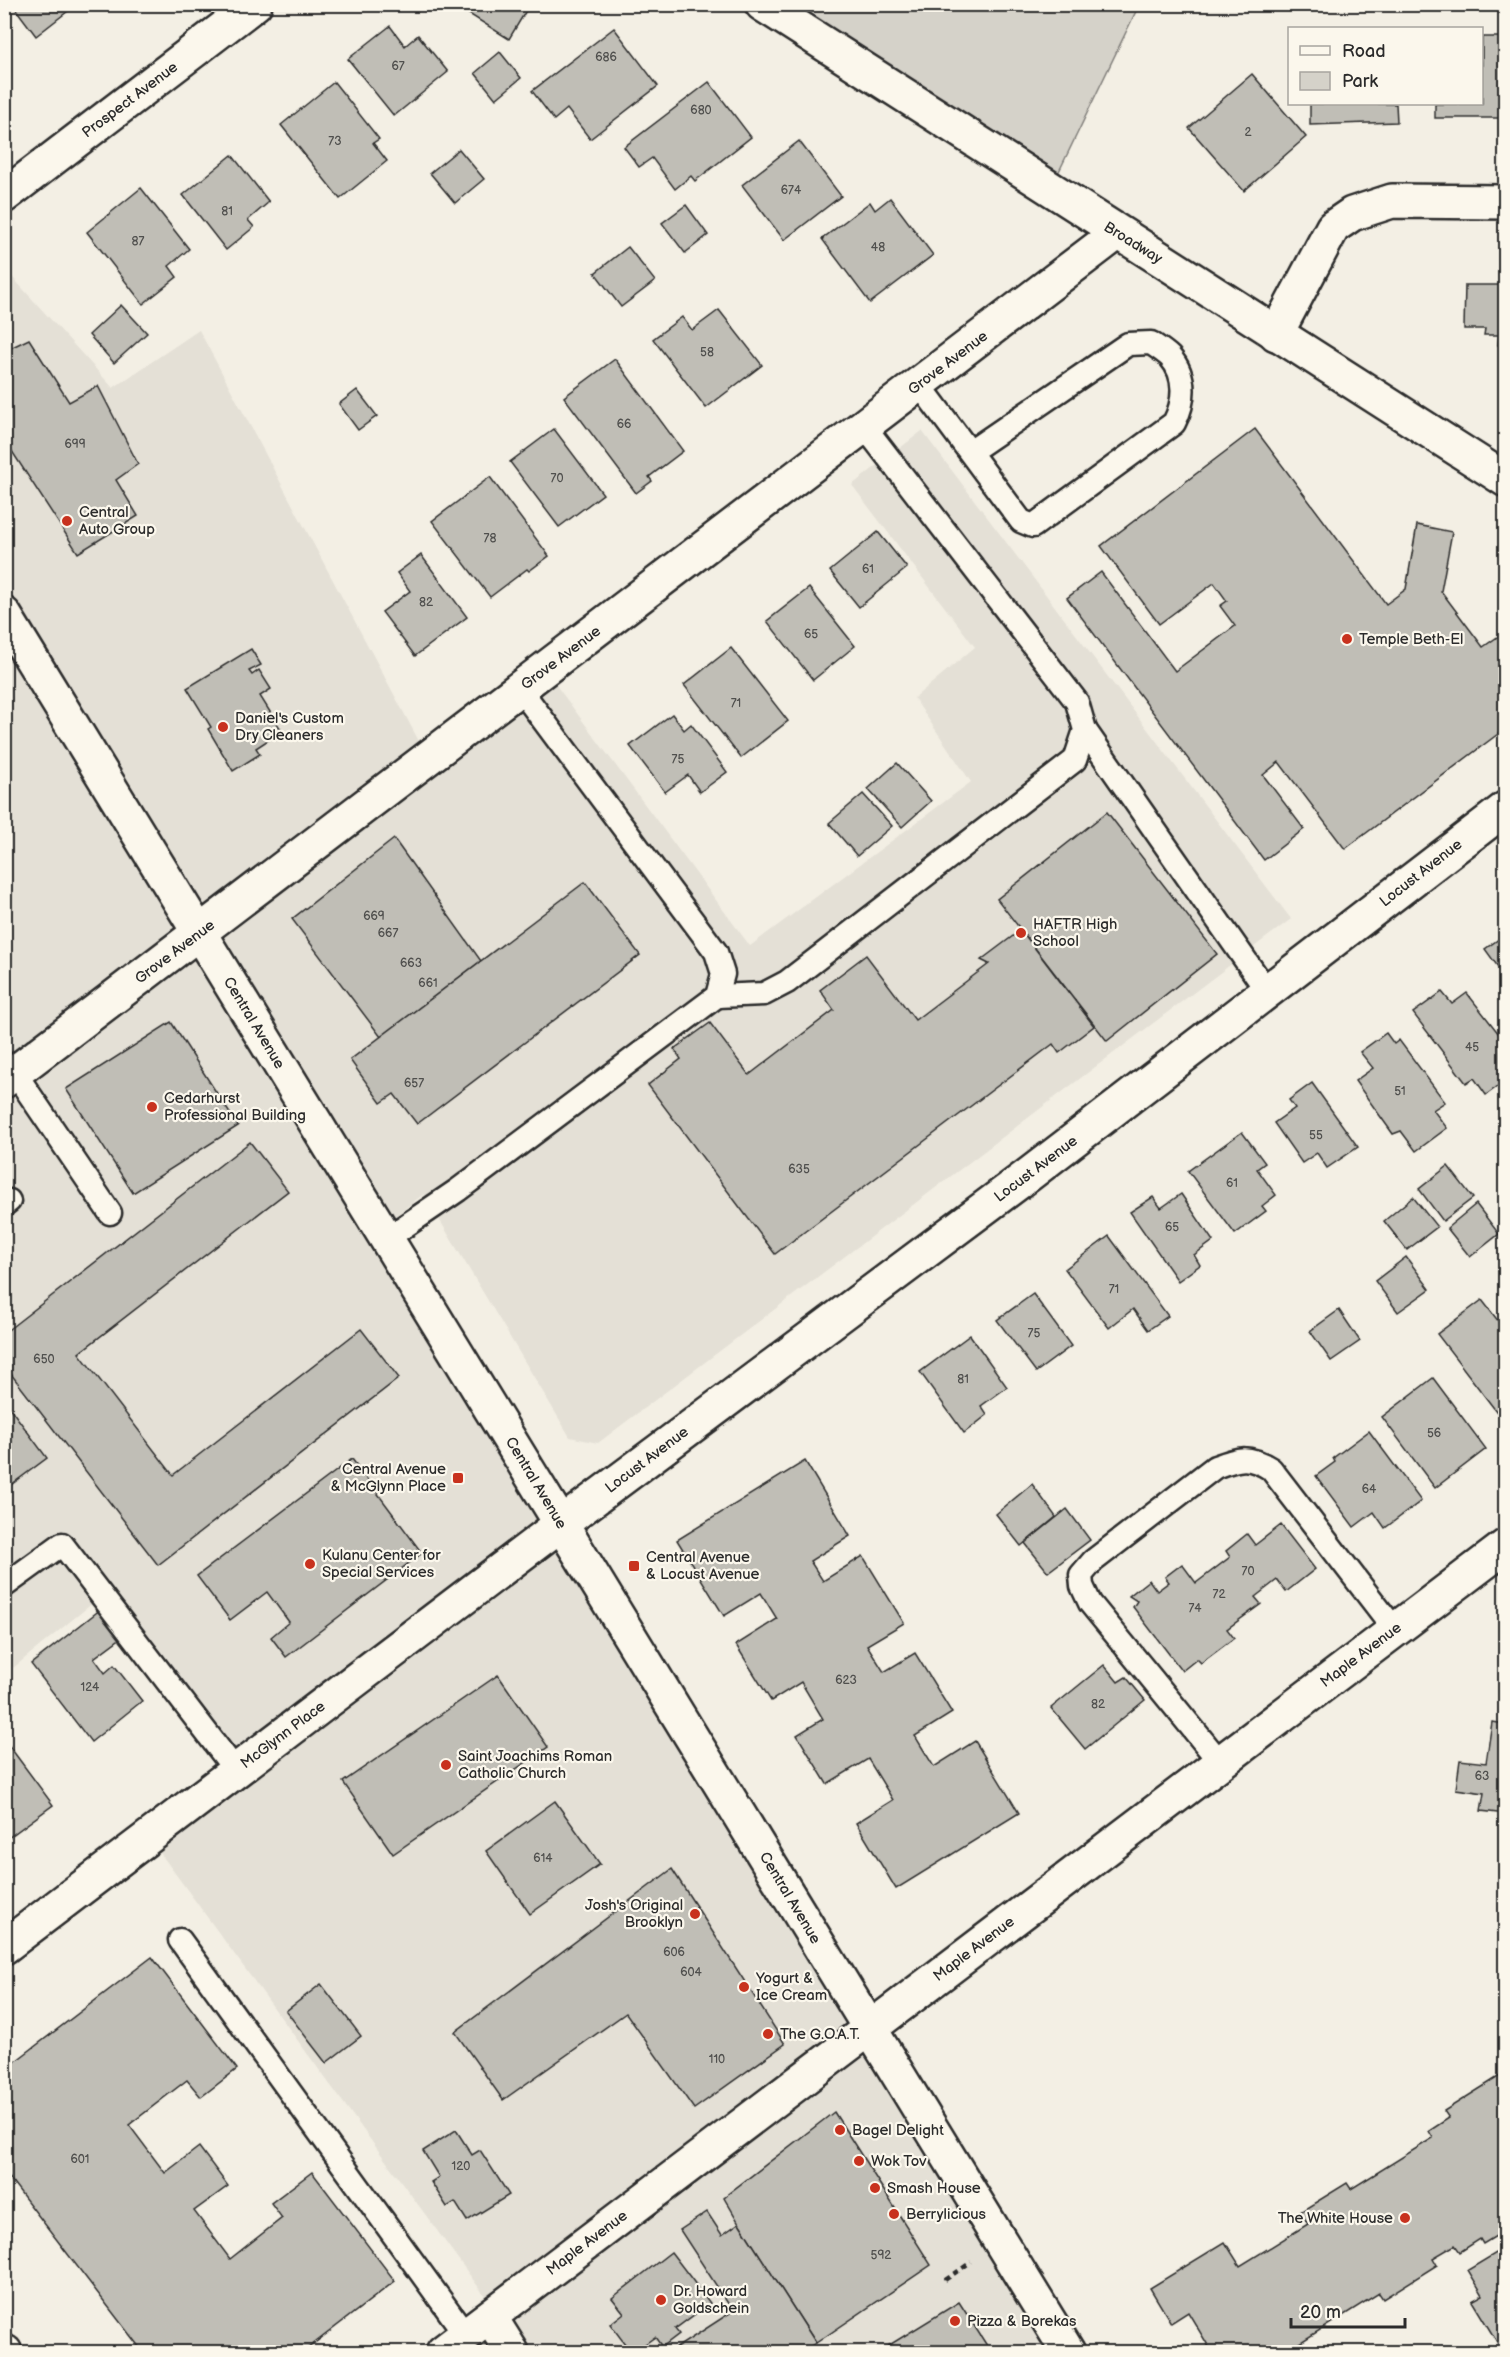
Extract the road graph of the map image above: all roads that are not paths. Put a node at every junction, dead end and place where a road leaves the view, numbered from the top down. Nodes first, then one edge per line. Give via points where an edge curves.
1 (255, 4) edge
2 (762, 4) edge
3 (4, 196) edge
4 (1506, 202) edge
5 (1118, 233) junction
6 (1276, 334) junction
7 (919, 384) junction
8 (864, 426) junction
9 (970, 452) junction
10 (1506, 480) edge
11 (4, 614) edge
12 (520, 689) junction
13 (1084, 730) junction
14 (1506, 808) edge
15 (200, 933) junction
16 (1267, 991) junction
17 (717, 996) junction
18 (10, 1077) edge
19 (110, 1213) dead end
20 (386, 1239) junction
21 (561, 1524) junction
22 (1506, 1546) edge
23 (4, 1586) edge
24 (1395, 1630) junction
25 (1220, 1762) junction
26 (236, 1771) junction
27 (180, 1940) dead end
28 (4, 1947) edge
29 (869, 2029) junction
30 (466, 2335) edge
31 (512, 2352) edge
32 (1068, 2352) edge

1 - 3 street, Prospect Avenue
2 - 5 street, Broadway
4 - 6 street via 1392,201 1352,214 1333,227
5 - 6 street, Broadway
5 - 7 street, Grove Avenue
6 - 10 street, Broadway
7 - 8 street, Grove Avenue
7 - 9 lane
8 - 12 street, Grove Avenue
8 - 13 lane via 1077,702
9 - 9 lane via 1021,521 1033,526 1174,423 1181,410 1183,380 1170,357 1151,343 1128,344
11 - 15 street, Central Avenue
12 - 15 street, Grove Avenue
12 - 17 lane via 716,952 723,974
13 - 16 lane
13 - 17 lane via 1075,760 787,982 764,994
14 - 16 street, Locust Avenue
15 - 18 street, Grove Avenue
15 - 20 street, Central Avenue
16 - 21 street, Locust Avenue
17 - 20 lane via 458,1190
18 - 19 lane
20 - 21 street, Central Avenue
21 - 26 street, McGlynn Place
21 - 29 street, Central Avenue
22 - 24 street, Maple Avenue
23 - 26 lane via 62,1544
24 - 25 street, Maple Avenue
24 - 25 lane via 1271,1469 1255,1460 1238,1458 1215,1467 1093,1561 1081,1575 1090,1603
25 - 29 street, Maple Avenue
26 - 28 street, McGlynn Place
27 - 30 lane
29 - 30 street, Maple Avenue
29 - 32 street, Central Avenue
30 - 31 street

